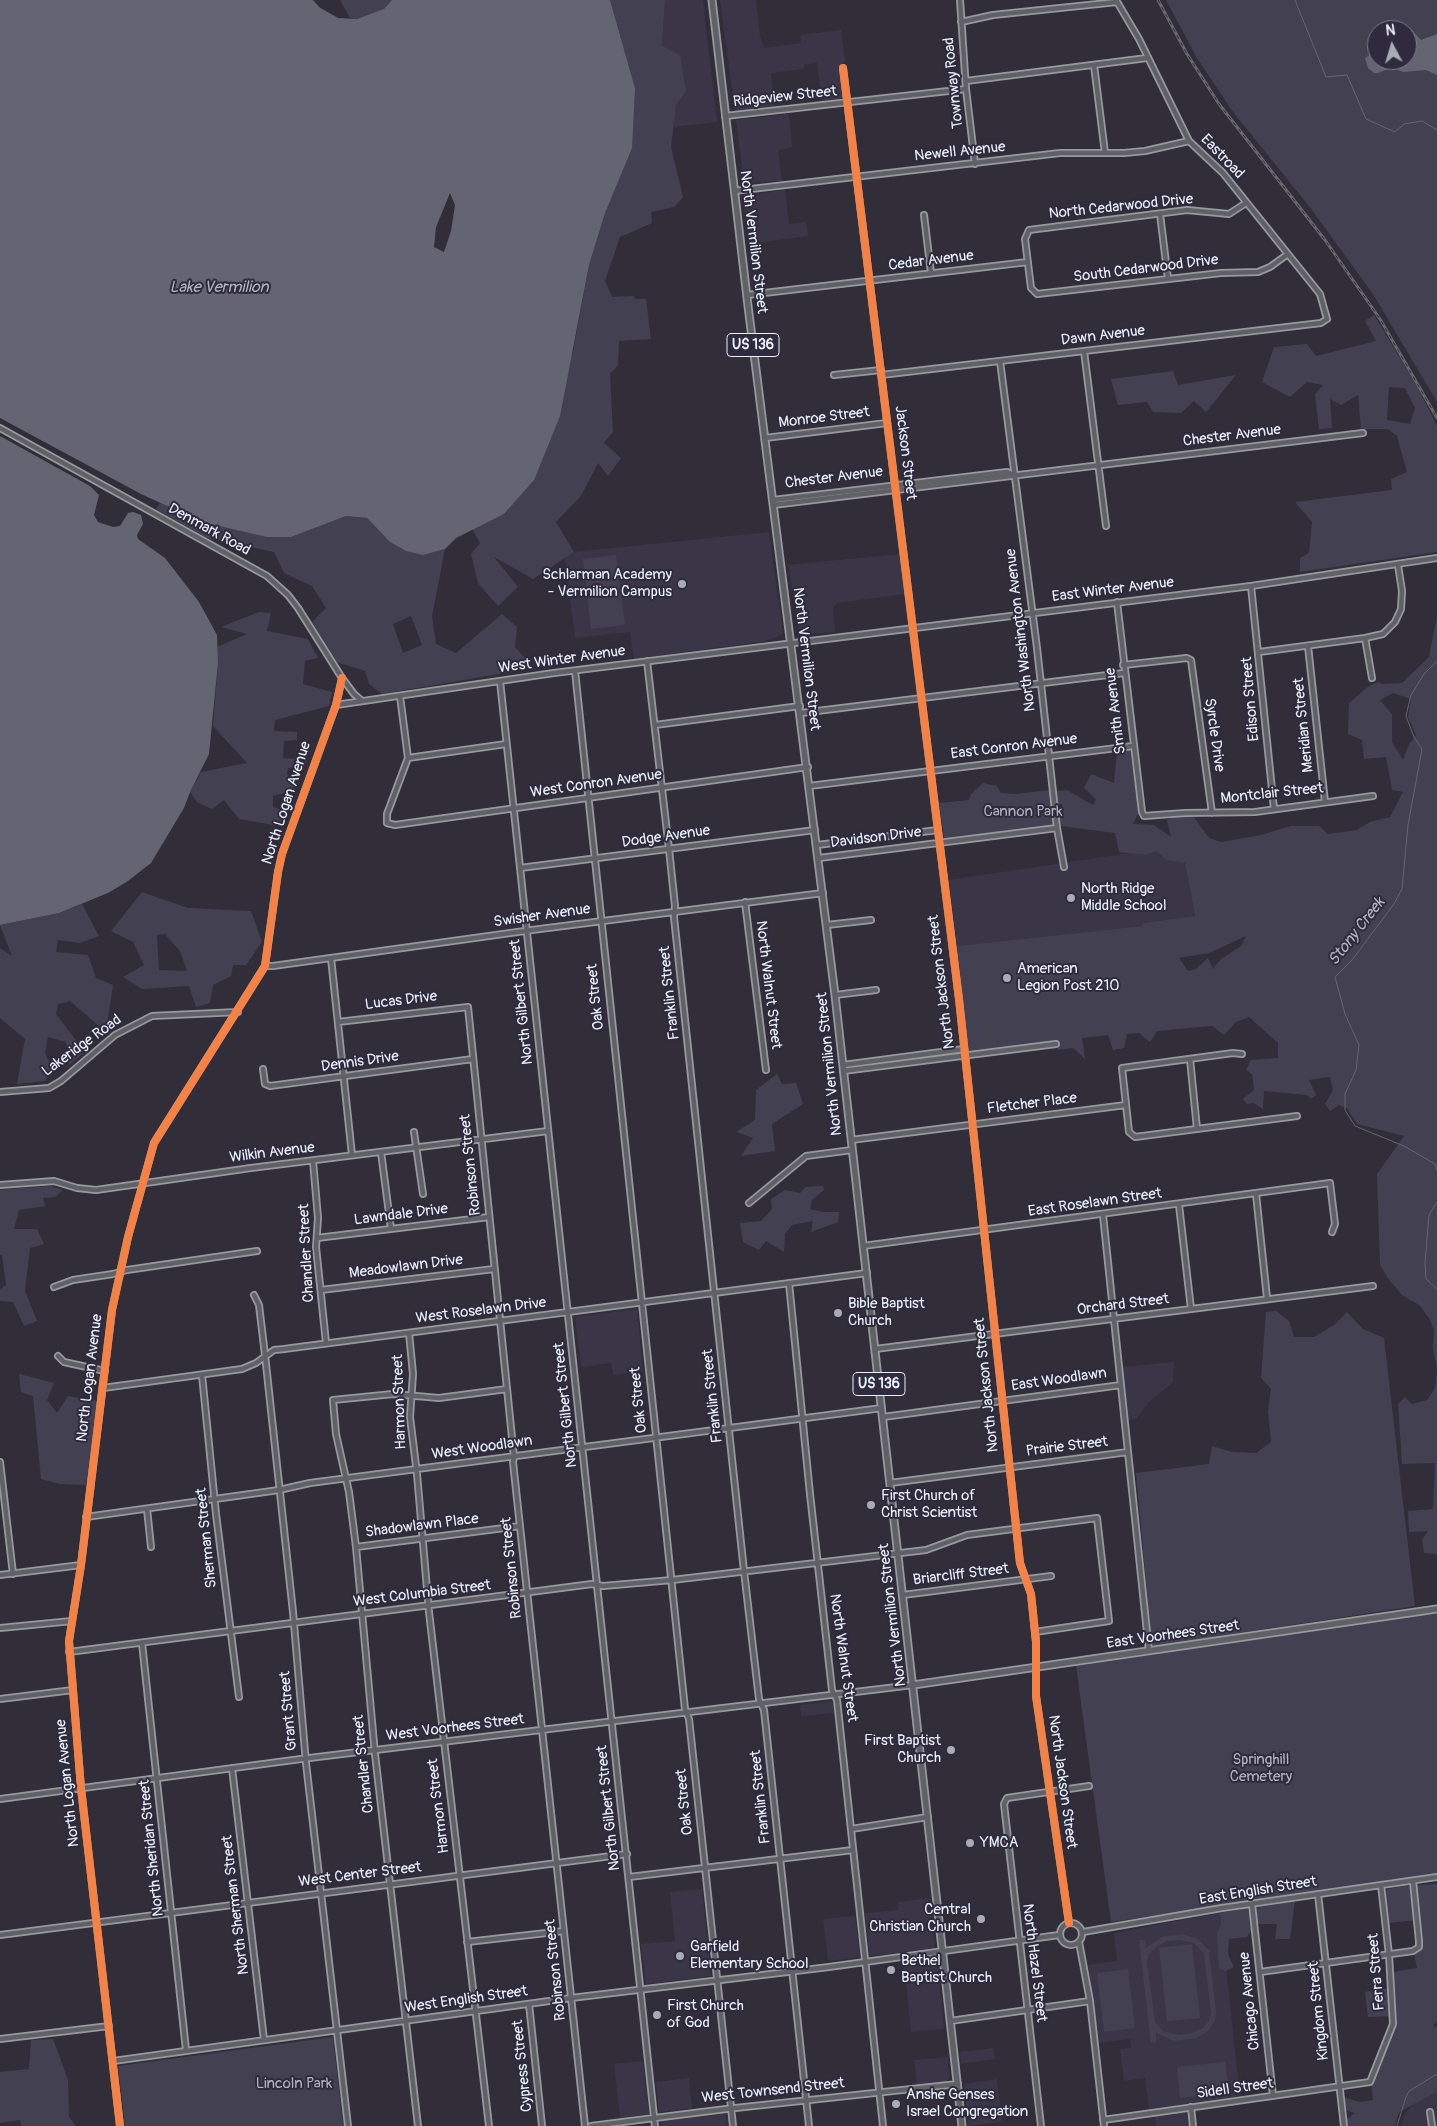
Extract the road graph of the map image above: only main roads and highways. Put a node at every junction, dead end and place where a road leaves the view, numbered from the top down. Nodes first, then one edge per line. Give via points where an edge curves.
1 (712, 0) edge
2 (1437, 1609) edge
3 (913, 1685) junction
4 (962, 2126) edge

1 - 3 main road, North Vermilion Street / US 136 via 827,925
2 - 3 main road, East Voorhees Street
3 - 4 main road, North Vermilion Street / US 136

